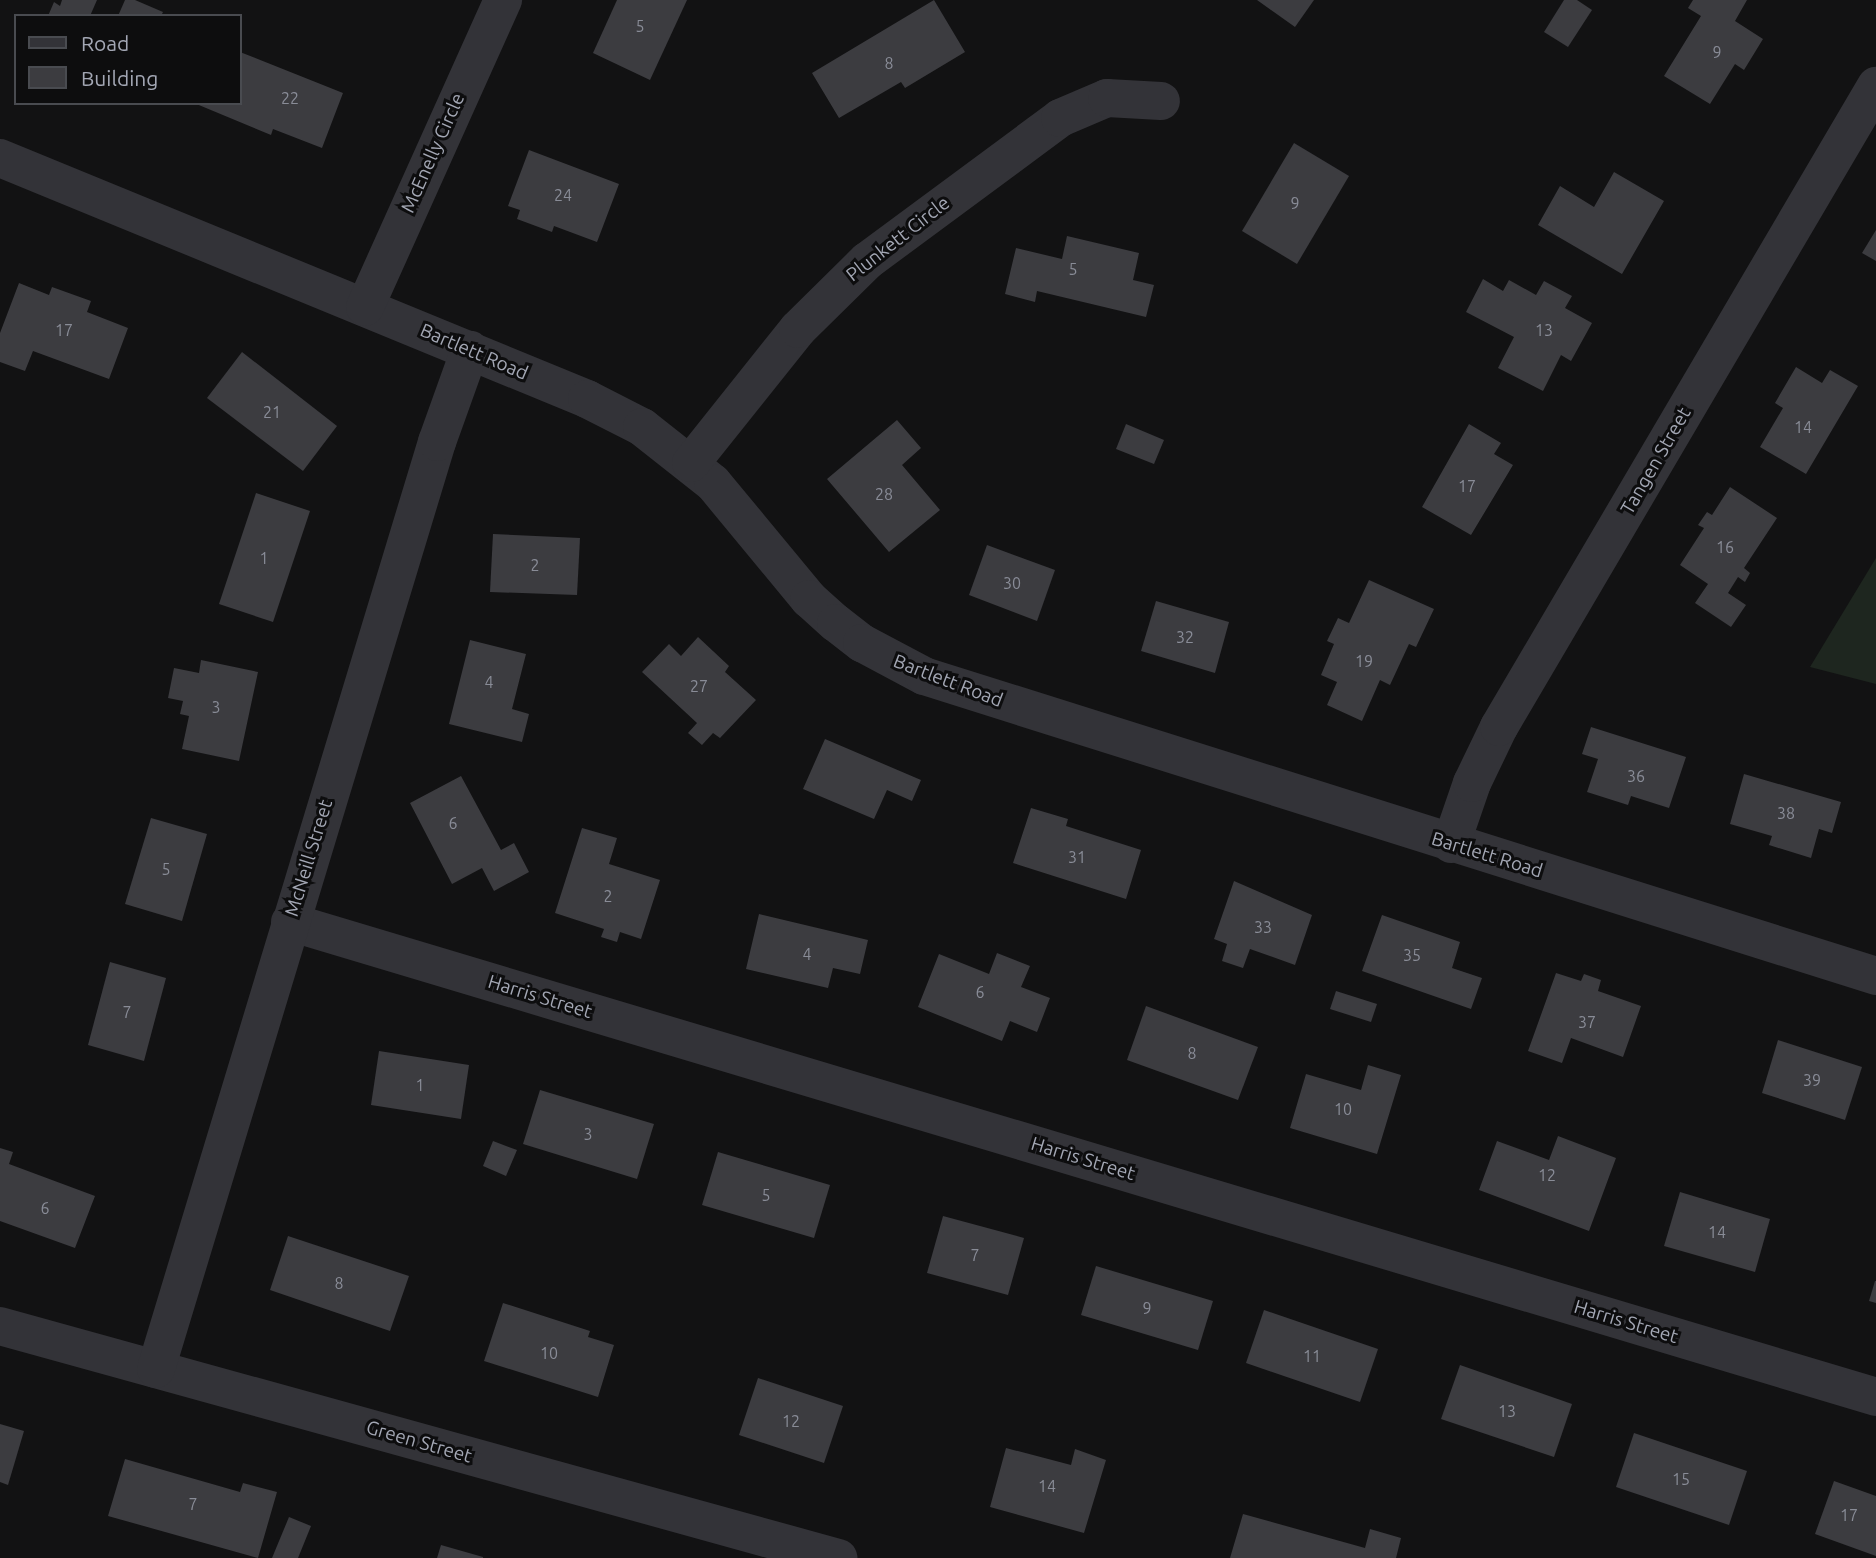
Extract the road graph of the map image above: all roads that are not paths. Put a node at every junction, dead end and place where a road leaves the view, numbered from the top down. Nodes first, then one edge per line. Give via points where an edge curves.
1 (503, 0) edge
2 (1876, 86) edge
3 (1161, 101) dead end
4 (0, 158) edge
5 (365, 307) junction
6 (470, 350) junction
7 (691, 463) junction
8 (1451, 844) junction
9 (290, 922) junction
10 (1876, 976) edge
11 (0, 1326) edge
12 (156, 1369) junction
13 (1876, 1397) edge
14 (838, 1558) edge

1 - 5 street, McEnelly Circle
2 - 8 street, Tangen Street via 1499,727 1472,783
3 - 7 street, Plunkett Circle via 1107,98 1060,118 867,261 798,329
4 - 5 street, Bartlett Road
5 - 6 street, Bartlett Road
6 - 7 street, Bartlett Road via 615,412
6 - 9 street, McNeill Street via 433,455
7 - 8 street, Bartlett Road via 731,503 809,600 862,643 892,660 959,689
8 - 10 street, Bartlett Road
9 - 12 street, McNeill Street
9 - 13 street, Harris Street
11 - 12 street, Green Street
12 - 14 street, Green Street

